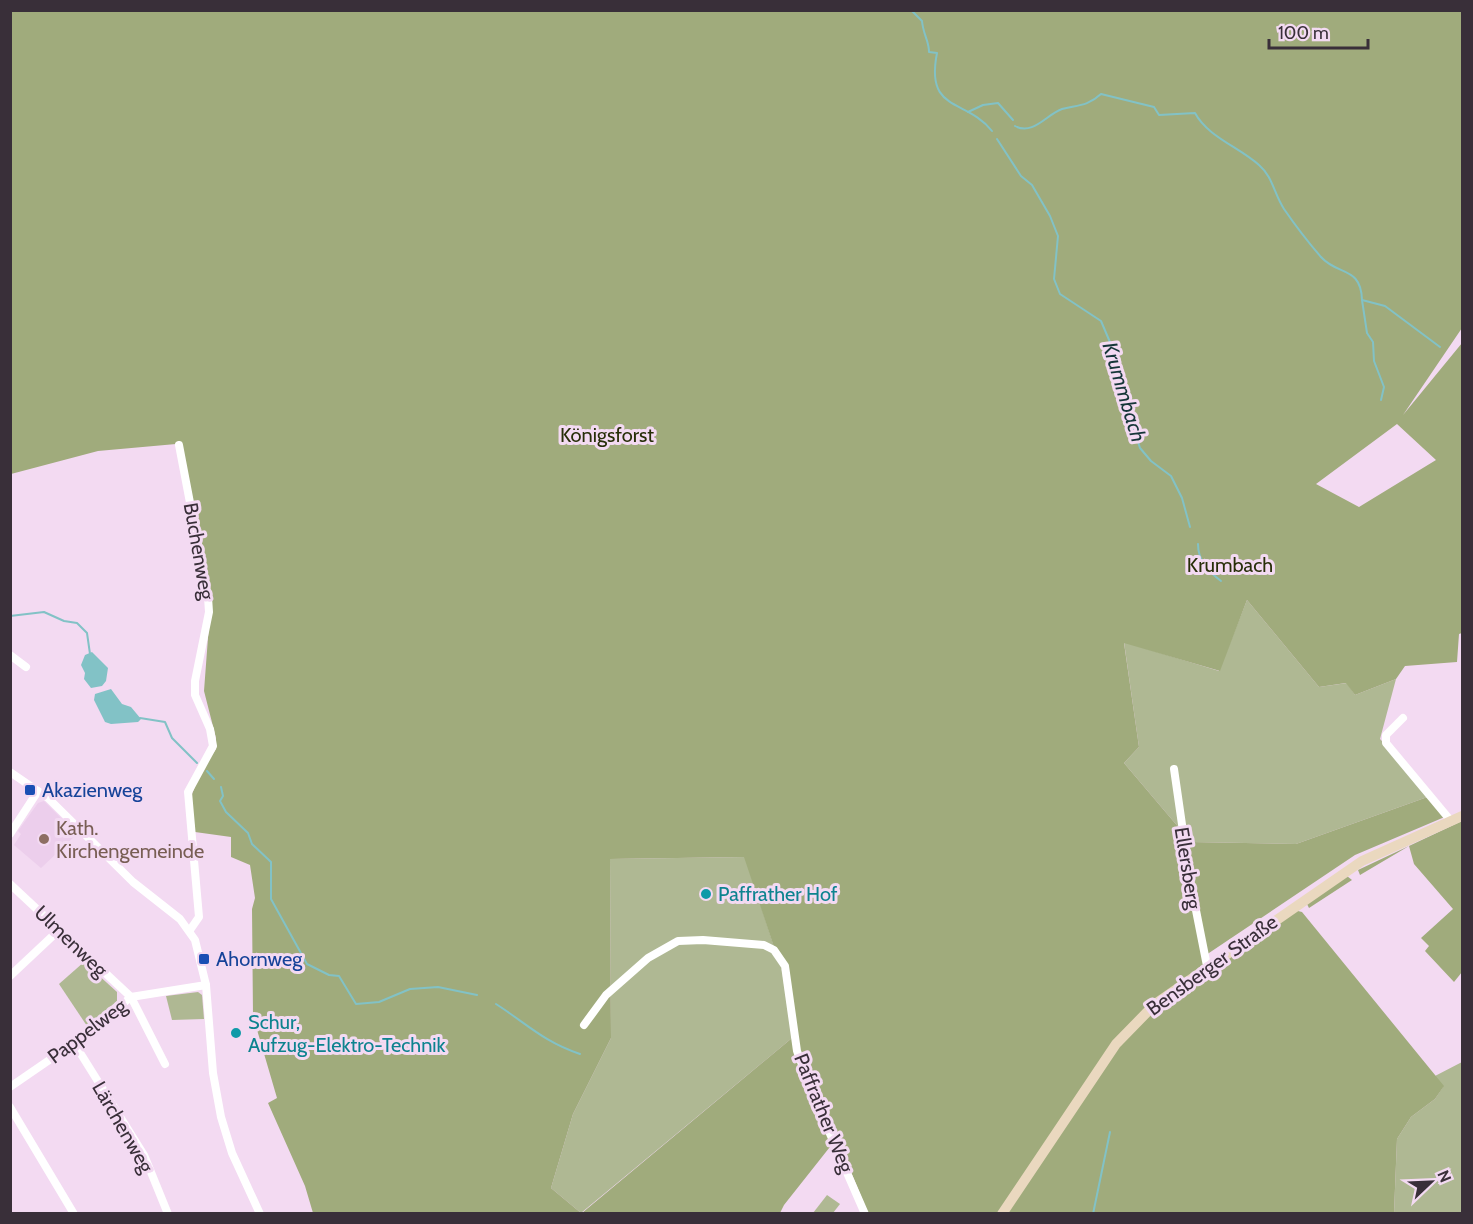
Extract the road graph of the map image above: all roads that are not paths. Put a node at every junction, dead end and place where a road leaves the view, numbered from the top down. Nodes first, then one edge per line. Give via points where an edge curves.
1 (179, 445) dead end
2 (10, 655) edge
3 (26, 667) dead end
4 (1403, 718) dead end
5 (1174, 769) dead end
6 (10, 772) edge
7 (38, 791) junction
8 (1462, 816) edge
9 (1451, 821) junction
10 (10, 834) edge
11 (10, 884) edge
12 (59, 930) junction
13 (189, 930) junction
14 (1207, 966) junction
15 (10, 976) edge
16 (206, 985) junction
17 (131, 997) junction
18 (584, 1025) dead end
19 (74, 1043) junction
20 (165, 1064) dead end
21 (10, 1087) edge
22 (10, 1107) edge
23 (74, 1214) edge
24 (168, 1214) edge
25 (260, 1214) edge
26 (865, 1214) edge
27 (1002, 1214) edge

1 - 13 street, Buchenweg via 209,612 195,695 213,738 210,753 188,792 199,917
2 - 3 street
4 - 9 street via 1386,735 1386,742
5 - 14 street, Ellersberg
6 - 7 street
7 - 10 street
7 - 13 street
8 - 9 main road, Bensberger Straße
9 - 14 main road, Bensberger Straße via 1362,861
11 - 12 street, Ulmenweg
12 - 15 street
12 - 17 street, Ulmenweg
13 - 16 street via 202,960
14 - 27 main road, Bensberger Straße via 1155,1004 1116,1044
16 - 17 street, Pappelweg
16 - 25 street via 221,1117 232,1153
17 - 19 street, Pappelweg
17 - 20 street
18 - 26 street, Paffrather Weg via 606,995 648,958 678,941 764,945 774,950 786,972 797,1051
19 - 21 street, Pappelweg
19 - 24 street, Lärchenweg via 144,1155
22 - 23 street

